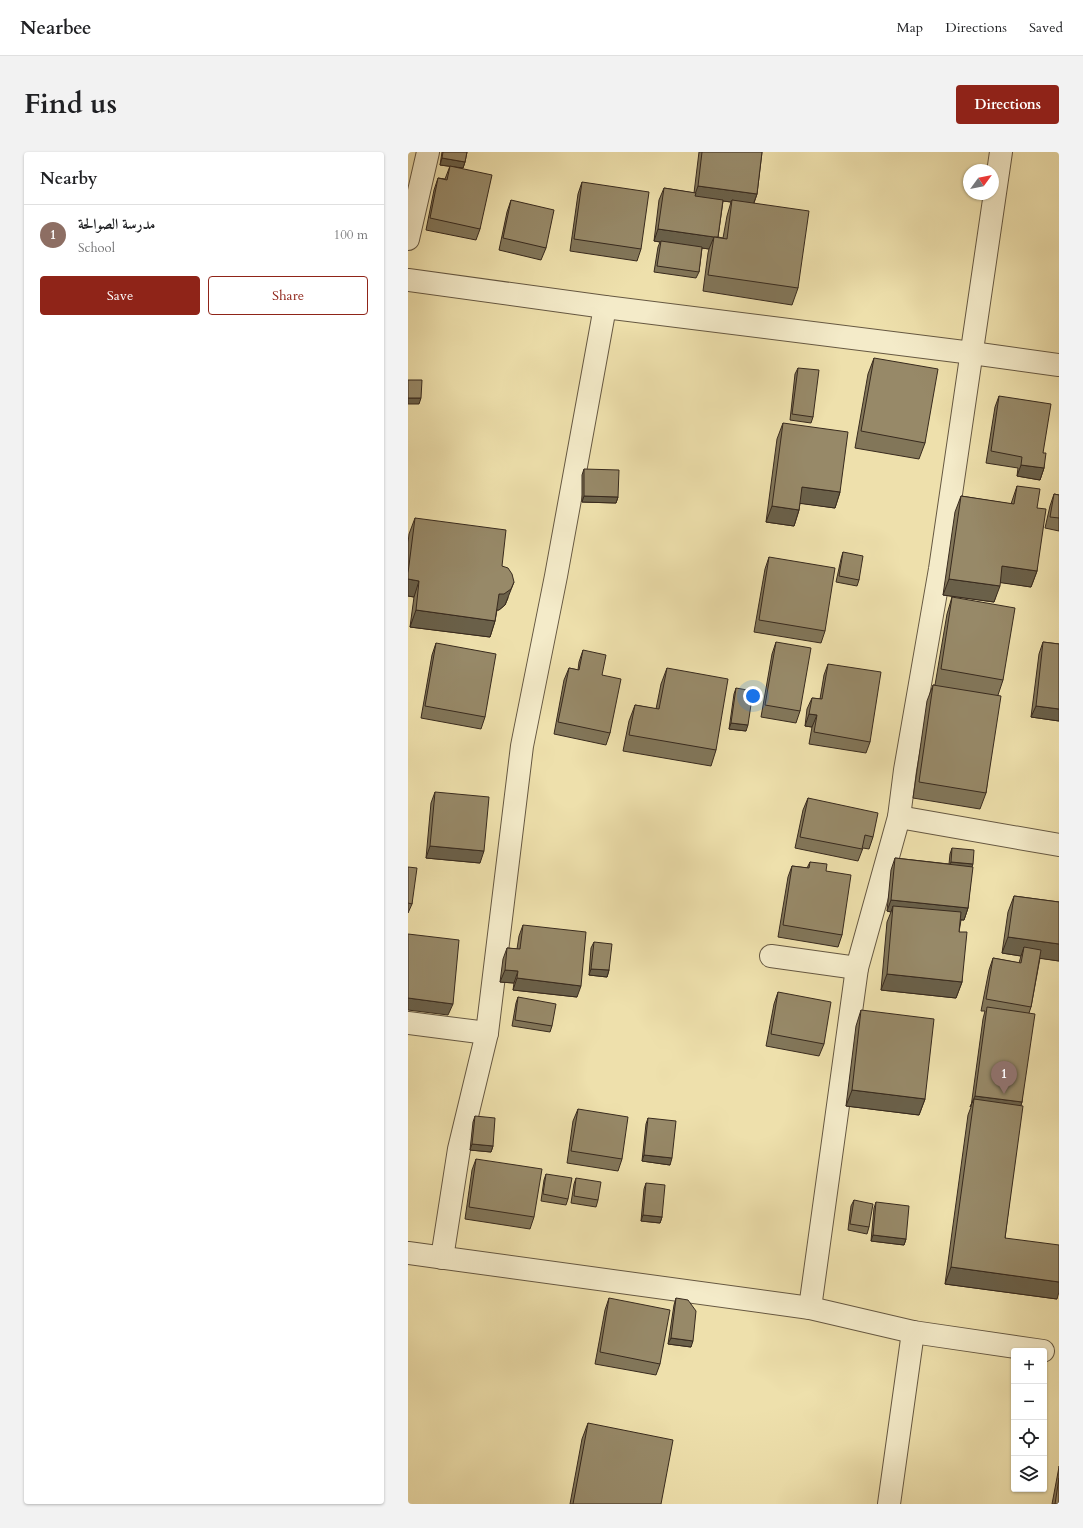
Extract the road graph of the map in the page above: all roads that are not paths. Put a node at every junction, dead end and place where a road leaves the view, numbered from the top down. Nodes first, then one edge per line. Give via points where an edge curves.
1 (428, 152) edge
2 (1001, 152) edge
3 (408, 238) edge
4 (408, 280) edge
5 (605, 307) junction
6 (972, 353) junction
7 (1059, 365) edge
8 (899, 817) junction
9 (1059, 845) edge
10 (771, 956) dead end
11 (858, 968) junction
12 (408, 1023) edge
13 (487, 1033) junction
14 (408, 1253) edge
15 (442, 1258) junction
16 (810, 1308) junction
17 (912, 1332) junction
18 (1022, 1348) edge
19 (1047, 1352) edge
20 (1059, 1353) edge
21 (889, 1504) edge

1 - 3 street
2 - 6 street
4 - 5 street
5 - 6 street
5 - 13 street via 522,746
6 - 7 street
6 - 8 street
8 - 9 street
8 - 11 street
10 - 11 street
11 - 16 street
12 - 13 street
13 - 15 street via 459,1149
14 - 15 street
15 - 16 street
16 - 17 street
17 - 18 street
17 - 21 street
19 - 20 street

